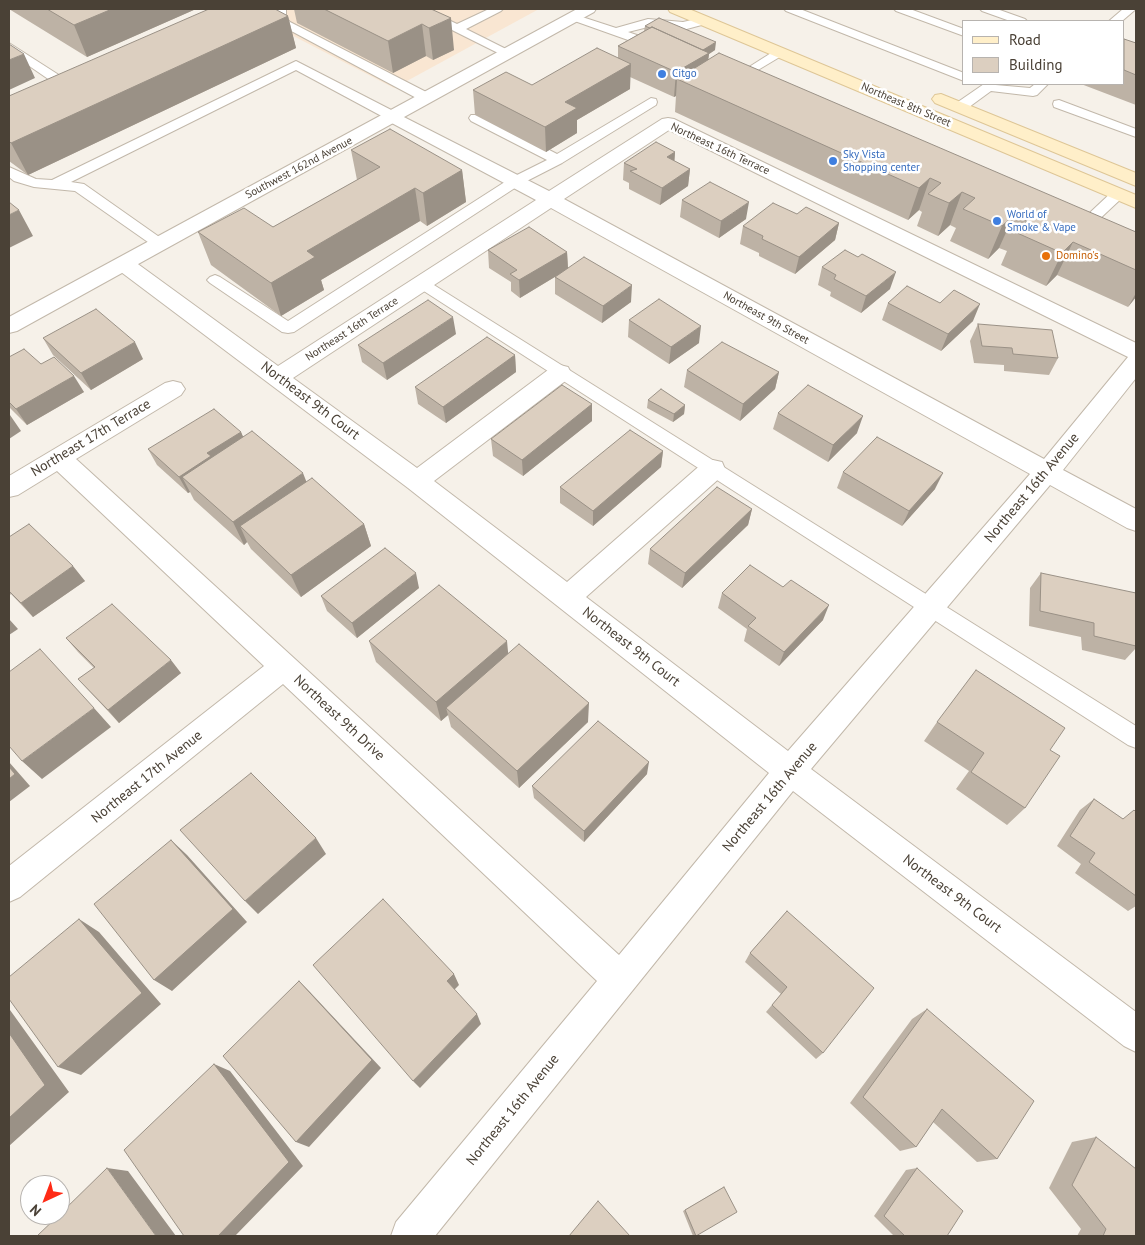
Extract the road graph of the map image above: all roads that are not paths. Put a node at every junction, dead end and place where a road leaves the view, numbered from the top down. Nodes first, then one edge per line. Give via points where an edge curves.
1 (416, 9) edge
2 (497, 9) edge
3 (588, 9) edge
4 (676, 9) edge
5 (790, 9) edge
6 (900, 9) edge
7 (986, 9) edge
8 (1130, 9) edge
9 (280, 14) edge
10 (573, 17) junction
11 (1018, 20) edge
12 (1116, 20) edge
13 (264, 21) edge
14 (705, 21) junction
15 (457, 29) junction
16 (616, 32) junction
17 (962, 32) edge
18 (9, 47) edge
19 (671, 51) edge
20 (779, 52) junction
21 (508, 53) junction
22 (729, 70) edge
23 (744, 74) junction
24 (962, 76) edge
25 (986, 85) edge
26 (1041, 85) edge
27 (772, 86) edge
28 (42, 88) edge
29 (923, 92) dead end
30 (428, 98) junction
31 (651, 102) dead end
32 (1060, 104) dead end
33 (960, 107) junction
34 (394, 117) junction
35 (476, 118) edge
36 (1136, 133) edge
37 (557, 160) junction
38 (9, 171) edge
39 (1136, 180) edge
40 (516, 181) junction
41 (54, 184) junction
42 (1118, 194) junction
43 (552, 200) junction
44 (1136, 202) edge
45 (1104, 230) edge
46 (160, 244) junction
47 (124, 264) junction
48 (215, 280) dead end
49 (420, 283) junction
50 (9, 326) edge
51 (1136, 352) edge
52 (1136, 363) edge
53 (560, 374) junction
54 (278, 377) junction
55 (173, 389) dead end
56 (59, 458) junction
57 (713, 469) junction
58 (1047, 472) junction
59 (417, 481) junction
60 (9, 488) edge
61 (1136, 522) edge
62 (568, 597) junction
63 (932, 607) junction
64 (284, 667) junction
65 (1136, 738) edge
66 (790, 771) junction
67 (9, 886) edge
68 (620, 979) junction
69 (1136, 1034) edge
70 (410, 1236) edge

1 - 15 lane
2 - 15 lane
3 - 10 street, Southwest 162nd Avenue
4 - 14 main road, Northeast 8th Street
5 - 24 lane
6 - 17 lane
7 - 11 lane
8 - 12 lane
9 - 13 lane
9 - 30 lane via 286,24
10 - 16 lane
10 - 21 street, Southwest 162nd Avenue
14 - 16 lane via 683,26 648,23
14 - 20 main road, Northeast 8th Street
15 - 21 lane
16 - 19 lane
18 - 28 lane via 63,78
20 - 23 lane
20 - 42 main road, Northeast 8th Street
21 - 30 street, Southwest 162nd Avenue
22 - 23 lane
23 - 27 lane
25 - 26 lane via 1033,92
25 - 33 lane
29 - 33 main road, Northeast 8th Street
30 - 34 street, Southwest 162nd Avenue
31 - 37 lane
32 - 36 lane
33 - 39 main road, Northeast 8th Street
34 - 40 street, Northeast 9th Street
34 - 41 lane via 296,64
34 - 46 street, Southwest 162nd Avenue
35 - 37 lane
37 - 40 lane
38 - 41 lane via 27,181
40 - 43 street, Northeast 9th Street
40 - 48 lane via 288,328
41 - 46 lane via 79,187
42 - 44 main road, Northeast 8th Street
42 - 45 lane via 1083,221
43 - 49 street, Northeast 16th Terrace
43 - 51 street, Northeast 16th Terrace via 668,123
43 - 58 street, Northeast 9th Street
46 - 47 street, Southwest 162nd Avenue
47 - 50 street, Southwest 162nd Avenue
47 - 54 street, Northeast 9th Court
49 - 53 lane
49 - 54 street, Northeast 16th Terrace
52 - 58 street, Northeast 16th Avenue
53 - 57 lane
53 - 59 street
54 - 59 street, Northeast 9th Court
55 - 56 street, Northeast 17th Terrace
56 - 60 street, Northeast 17th Terrace
56 - 64 street, Northeast 9th Drive
57 - 62 street
57 - 63 lane
58 - 61 street, Northeast 9th Street
58 - 63 street, Northeast 16th Avenue
59 - 62 street, Northeast 9th Court
62 - 66 street, Northeast 9th Court
63 - 65 lane
63 - 66 street, Northeast 16th Avenue
64 - 67 street, Northeast 17th Avenue
64 - 68 street, Northeast 9th Drive
66 - 68 street, Northeast 16th Avenue
66 - 69 street, Northeast 9th Court
68 - 70 street, Northeast 16th Avenue

